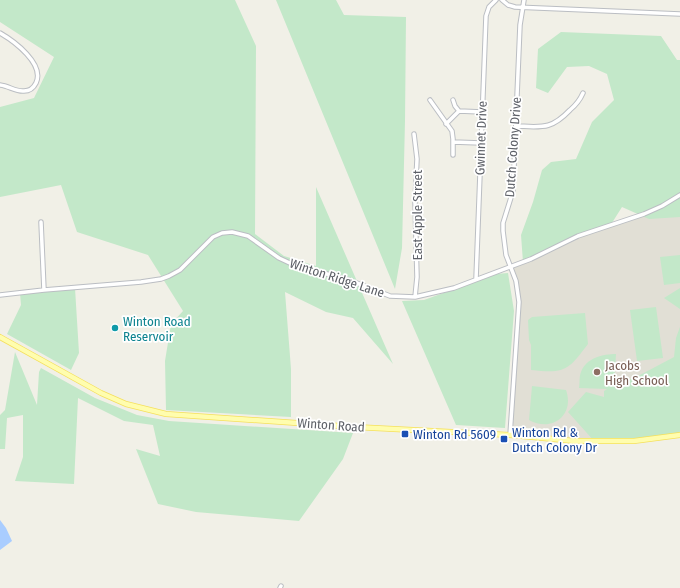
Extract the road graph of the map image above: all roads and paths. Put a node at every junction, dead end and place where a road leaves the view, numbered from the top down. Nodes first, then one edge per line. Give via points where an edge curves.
1 (496, 0) edge
2 (502, 0) edge
3 (524, 0) edge
4 (523, 8) junction
5 (680, 14) edge
6 (0, 33) edge
7 (0, 85) edge
8 (582, 93) dead end
9 (430, 100) dead end
10 (453, 100) dead end
11 (459, 112) junction
12 (482, 112) junction
13 (446, 124) junction
14 (516, 126) junction
15 (414, 134) dead end
16 (453, 142) junction
17 (481, 143) junction
18 (453, 155) dead end
19 (680, 195) edge
20 (41, 222) dead end
21 (511, 266) junction
22 (476, 279) junction
23 (44, 290) junction
24 (0, 296) edge
25 (415, 297) junction
26 (0, 337) edge
27 (680, 435) edge
28 (510, 436) junction

1 - 12 street, Gwinnet Drive via 489,7 486,16
2 - 4 street via 511,6
3 - 4 street, Dutch Colony Drive
4 - 5 street
4 - 14 street, Dutch Colony Drive
6 - 7 street via 11,39 29,56 38,70 38,81 34,87 26,91
8 - 14 street via 580,100 555,123 541,127
9 - 13 street
10 - 11 street
11 - 12 street
11 - 13 street
12 - 17 street, Gwinnet Drive
13 - 16 street via 452,131
14 - 21 street, Dutch Colony Drive via 513,191 503,223 504,247
15 - 25 street, East Apple Street via 417,159
16 - 17 street
16 - 18 street
17 - 22 street, Gwinnet Drive
19 - 21 street, Winton Ridge Lane via 662,206 578,236 531,260
20 - 23 street
21 - 22 street, Winton Ridge Lane
21 - 28 street, Dutch Colony Drive via 519,302
22 - 25 street, Winton Ridge Lane via 454,288
23 - 24 street, Winton Ridge Lane
23 - 25 street, Winton Ridge Lane via 161,279 180,270 213,237 232,232 248,236 279,258 294,265 349,280 390,296
26 - 28 main road, Winton Road via 101,393 126,404 166,414
27 - 28 main road, Winton Road via 634,441 595,442

